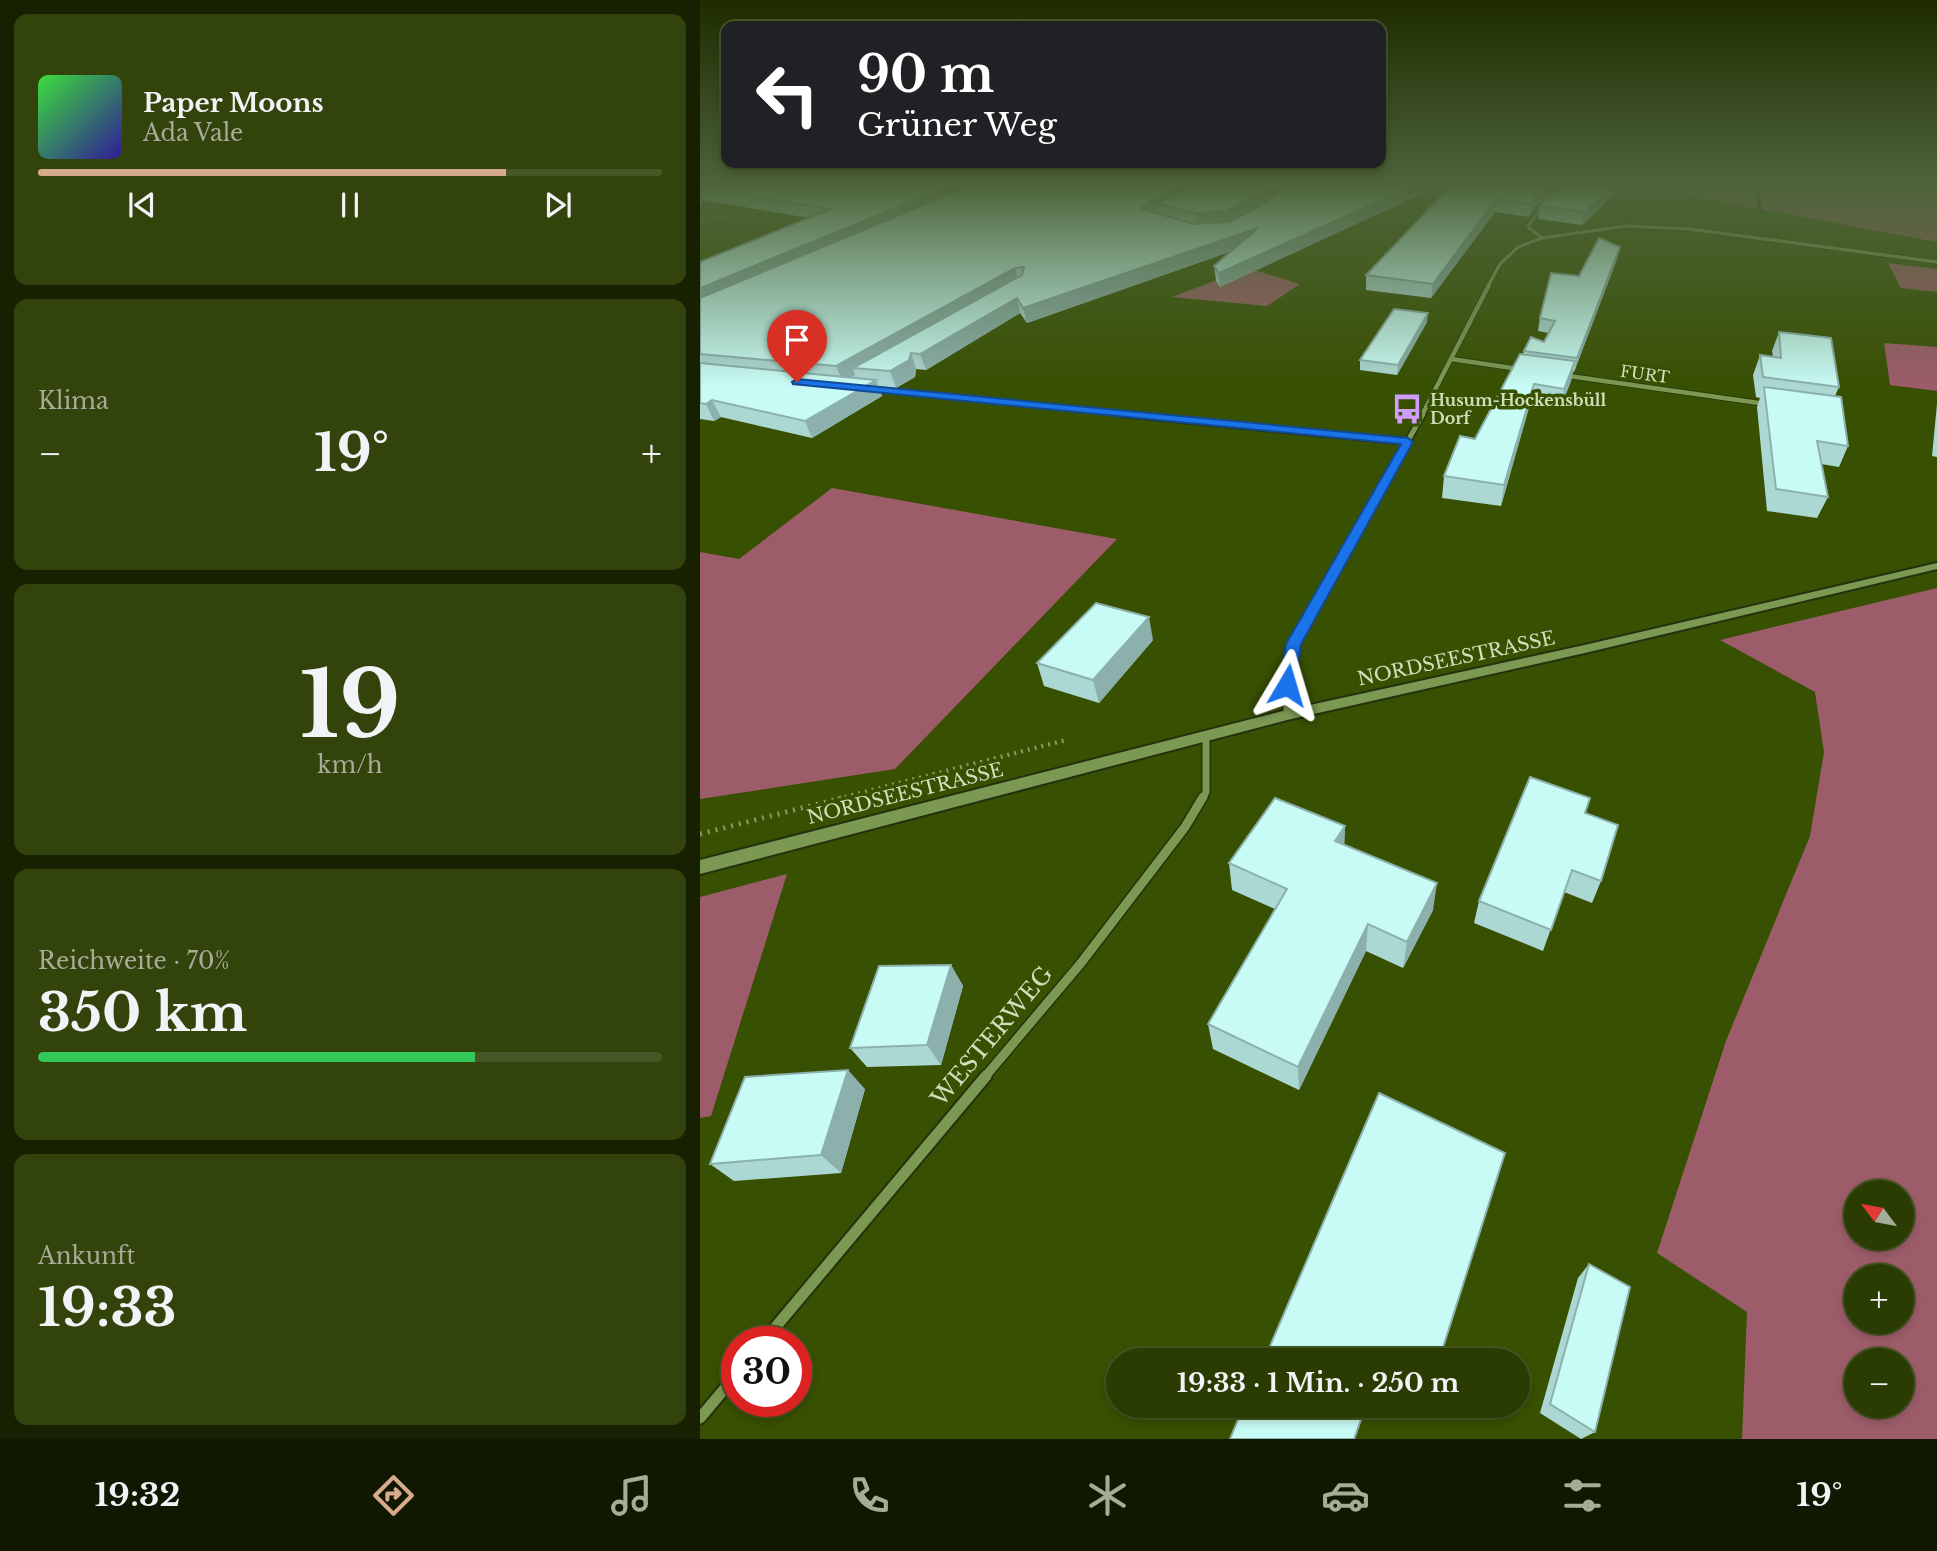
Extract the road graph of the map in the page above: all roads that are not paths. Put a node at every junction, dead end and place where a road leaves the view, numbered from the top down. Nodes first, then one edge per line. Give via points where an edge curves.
1 (1511, 253) edge
2 (1871, 253) edge
3 (1937, 262) edge
4 (1451, 359) junction
5 (1520, 369) edge
6 (1561, 374) edge
7 (859, 388) edge
8 (1766, 404) edge
9 (1408, 442) junction
10 (1937, 566) edge
11 (1287, 715) junction
12 (1206, 735) junction
13 (700, 867) edge
14 (776, 1326) edge
15 (721, 1393) edge
16 (700, 1418) edge

1 - 4 street via 1500,264
2 - 3 street
4 - 5 street
4 - 9 street
6 - 8 street, FURT
7 - 9 street
9 - 11 street via 1293,644
10 - 11 main road, NORDSEESTRASSE
11 - 12 main road, NORDSEESTRASSE
12 - 13 main road, NORDSEESTRASSE
12 - 14 street, WESTERWEG via 1206,792 1185,827 1081,963
15 - 16 street

